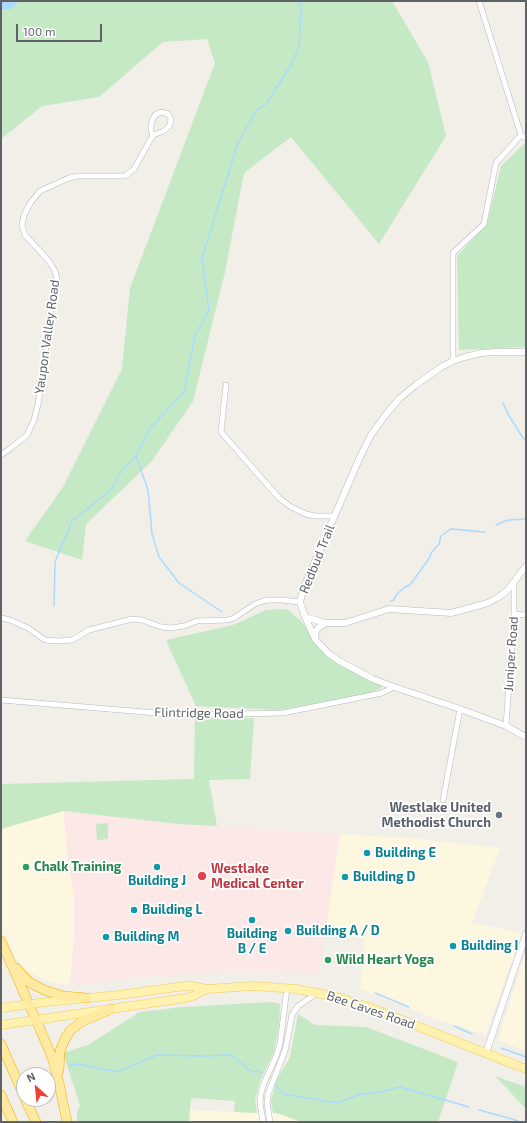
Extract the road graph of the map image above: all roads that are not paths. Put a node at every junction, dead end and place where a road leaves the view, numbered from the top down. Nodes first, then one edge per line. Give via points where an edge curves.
1 (479, 1) edge
2 (153, 135) junction
3 (523, 136) edge
4 (526, 352) edge
5 (453, 361) junction
6 (226, 385) dead end
7 (1, 455) edge
8 (335, 516) junction
9 (526, 566) edge
10 (514, 582) junction
11 (300, 602) junction
12 (514, 614) junction
13 (526, 615) edge
14 (305, 617) junction
15 (1, 618) edge
16 (326, 624) junction
17 (315, 639) junction
18 (394, 687) junction
19 (1, 700) edge
20 (460, 709) junction
21 (506, 726) junction
22 (526, 737) edge
23 (443, 800) dead end
24 (526, 934) edge
25 (1, 941) edge
26 (8, 957) junction
27 (287, 988) junction
28 (207, 989) junction
29 (317, 993) junction
30 (87, 998) junction
31 (29, 1004) junction
32 (1, 1008) edge
33 (111, 1009) junction
34 (36, 1020) junction
35 (1, 1025) edge
36 (2, 1047) edge
37 (486, 1053) junction
38 (526, 1069) edge
39 (16, 1078) edge
40 (60, 1089) junction
41 (1, 1095) edge
42 (29, 1107) edge
43 (13, 1122) edge
44 (36, 1122) edge
45 (67, 1122) edge
46 (263, 1122) edge
47 (270, 1122) edge

1 - 3 street
2 - 2 street, Yaupon Valley Road via 164,131 170,124 168,114 161,112 155,115 151,125
2 - 7 street, Yaupon Valley Road via 134,169 125,176 69,178 40,191 24,215 24,235 49,261 57,279 34,420 27,435
3 - 5 street via 496,163 484,224 453,254
4 - 5 street, Redbud Trail via 497,352 465,356
5 - 8 street, Redbud Trail via 416,385 386,413 360,457
6 - 8 street via 221,432 279,498 291,507 315,516
8 - 11 street, Redbud Trail
9 - 10 street
10 - 12 street, Juniper Road
10 - 16 street via 507,591 488,603 451,613 389,608 345,623
11 - 14 street, Redbud Trail
11 - 15 street via 263,601 228,620 197,621 171,628 132,618 89,630 72,640 58,641 45,640 28,628
12 - 13 street
12 - 21 street, Juniper Road
14 - 16 street
14 - 17 street, Redbud Trail
16 - 17 street via 318,628
17 - 18 street, Redbud Trail via 328,654
18 - 19 street, Flintridge Road via 382,693 283,714 181,715
18 - 20 street, Redbud Trail
20 - 21 street, Redbud Trail
20 - 23 street
21 - 22 street, Redbud Trail
24 - 37 street
25 - 26 highway
26 - 30 highway via 22,975 38,988 63,996
26 - 31 highway
27 - 28 main road, Bee Caves Road via 253,986
27 - 29 main road, Bee Caves Road
27 - 46 street via 280,1044 261,1093 260,1109
28 - 30 main road, Bee Caves Road via 185,986
28 - 33 main road, Bee Caves Road via 186,998
29 - 37 main road, Bee Caves Road via 368,1007
29 - 47 street via 300,1005 292,1015 285,1051 268,1094
30 - 31 main road, Bee Caves Road
31 - 32 main road, Bee Caves Road
31 - 34 highway
33 - 34 main road, Bee Caves Road
33 - 40 highway via 81,1022 67,1035 59,1055
34 - 35 main road, Bee Caves Road
34 - 40 highway via 53,1062
36 - 39 highway
37 - 38 main road, Bee Caves Road
40 - 45 highway
41 - 43 highway
42 - 44 highway

